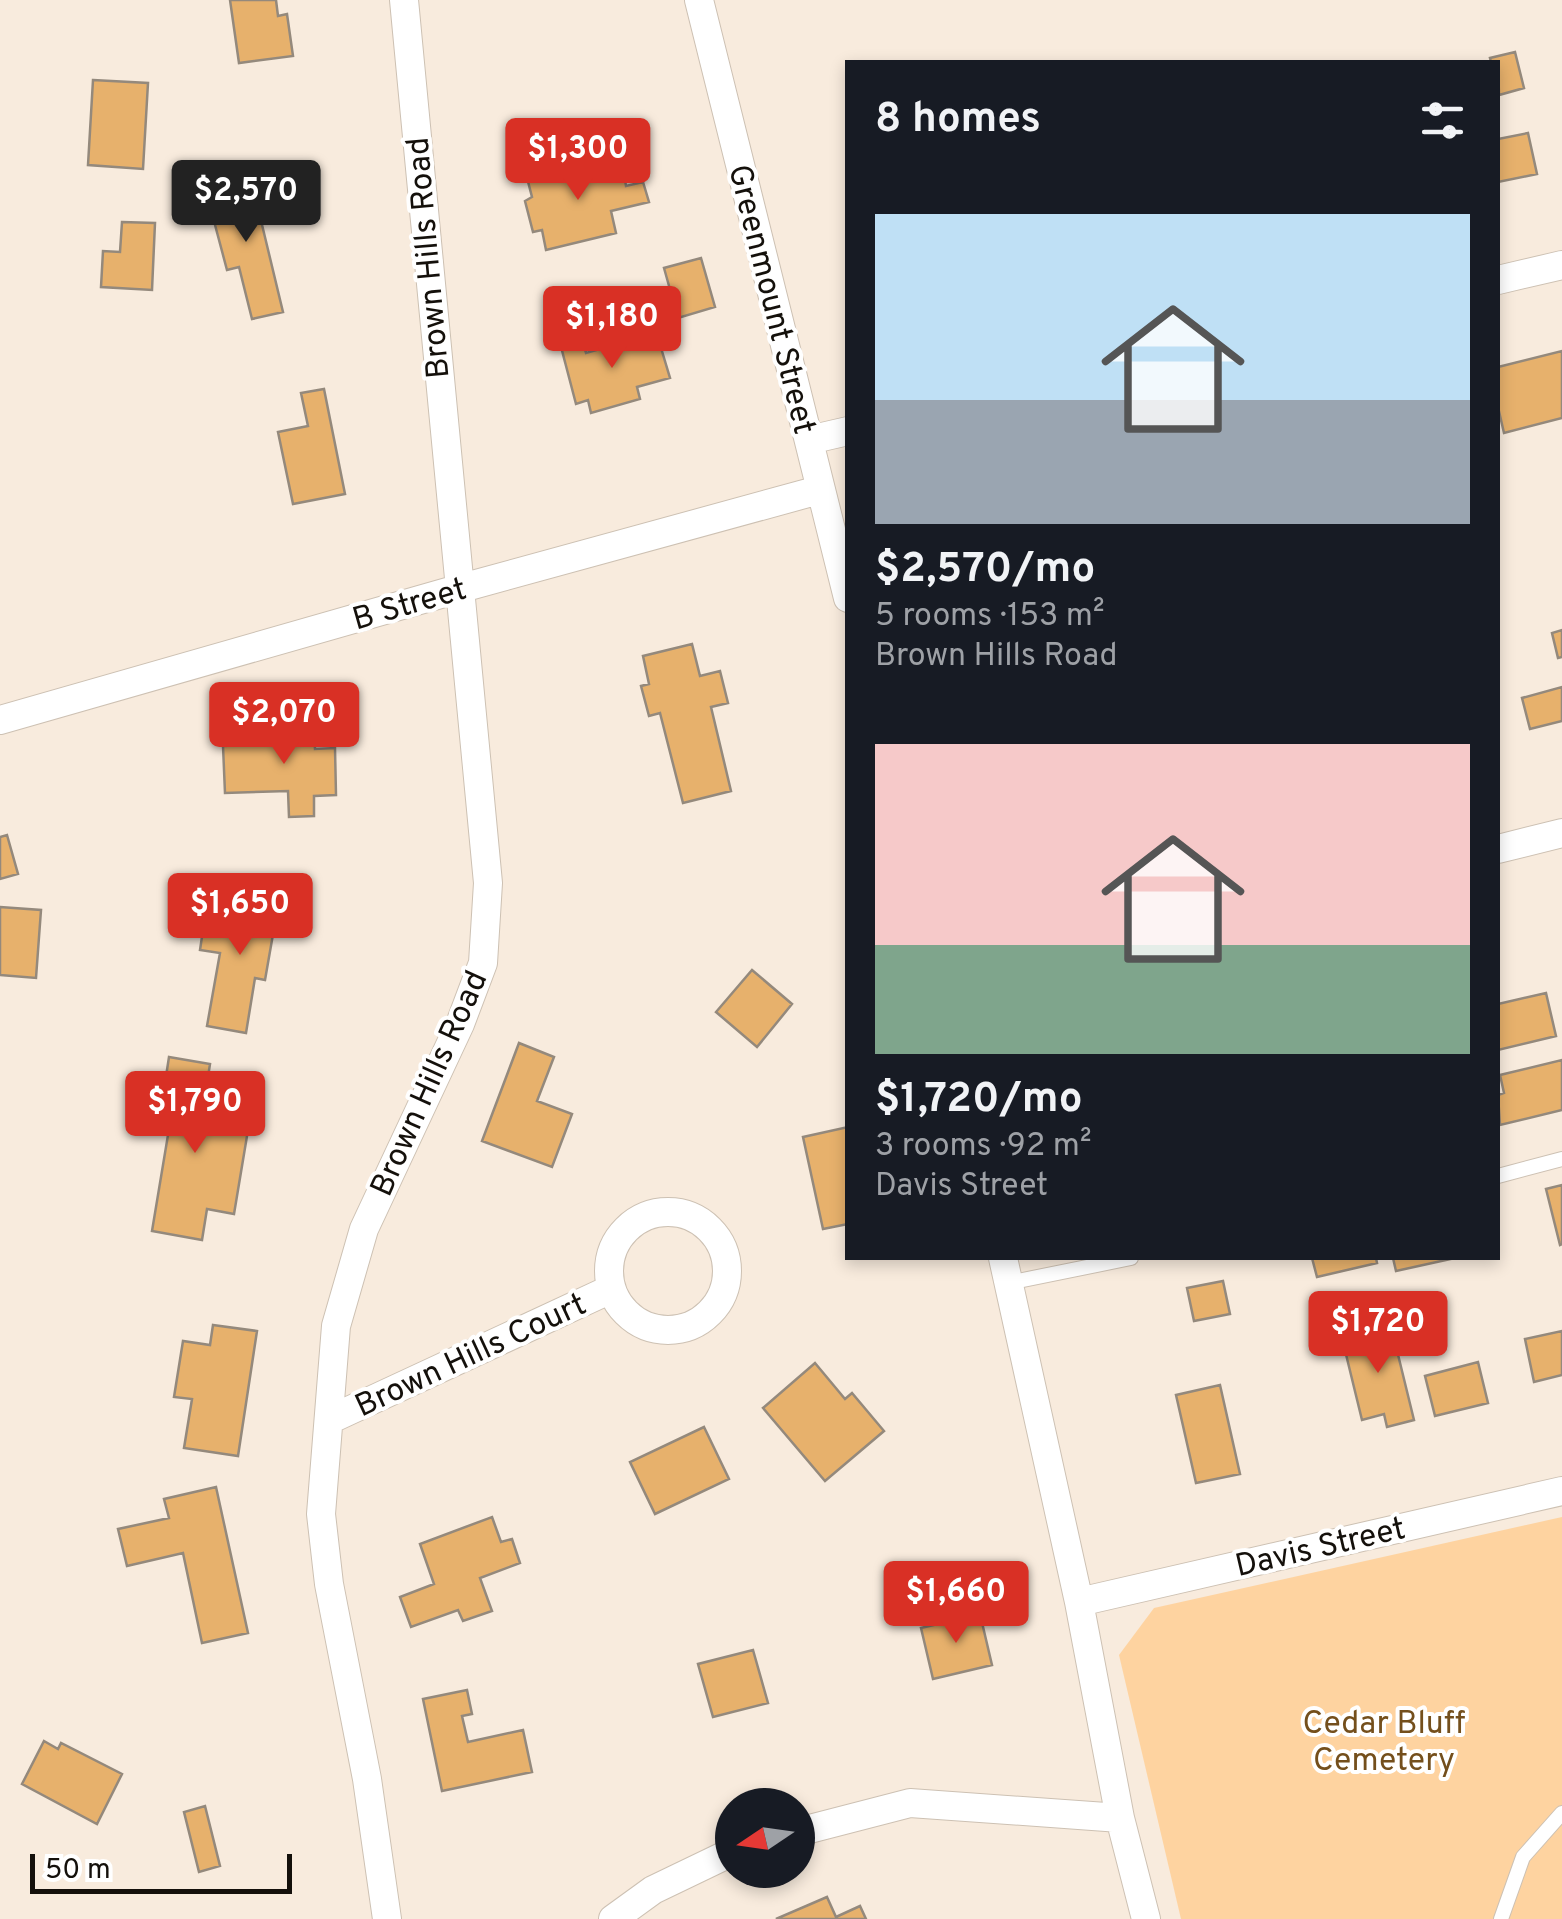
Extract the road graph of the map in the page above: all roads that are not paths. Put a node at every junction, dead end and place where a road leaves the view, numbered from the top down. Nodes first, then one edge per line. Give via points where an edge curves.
1 (404, 0) edge
2 (699, 0) edge
3 (1562, 265) edge
4 (1500, 280) edge
5 (845, 432) edge
6 (809, 440) junction
7 (818, 490) junction
8 (845, 587) edge
9 (458, 589) junction
10 (0, 720) edge
11 (1562, 833) edge
12 (1500, 848) edge
13 (1562, 1160) edge
14 (1500, 1176) edge
15 (1110, 1260) edge
16 (1006, 1270) edge
17 (611, 1288) junction
18 (329, 1420) junction
19 (1562, 1491) edge
20 (1079, 1602) junction
21 (1562, 1814) edge
22 (1120, 1818) junction
23 (815, 1828) edge
24 (715, 1860) edge
25 (388, 1919) edge
26 (614, 1919) edge
27 (1146, 1919) edge
28 (1500, 1919) edge

1 - 9 street, Brown Hills Road
2 - 6 street, Greenmount Street
3 - 4 street
5 - 6 street
6 - 7 street, Greenmount Street
7 - 8 street, Greenmount Street
7 - 9 street, B Street
9 - 10 street, B Street
9 - 18 street, Brown Hills Road via 488,883 483,964 364,1229 336,1326
11 - 12 street
13 - 14 lane
15 - 16 lane
16 - 20 street
17 - 17 street, Brown Hills Court via 608,1269 622,1233 656,1212 694,1217 722,1245 726,1284 719,1302 690,1326 652,1328 634,1320
17 - 18 street, Brown Hills Court
18 - 25 street, Brown Hills Road via 322,1514 329,1584
19 - 20 street, Davis Street
20 - 22 street
21 - 28 lane via 1523,1856
22 - 23 street via 910,1803
22 - 27 street
24 - 26 street via 653,1890

